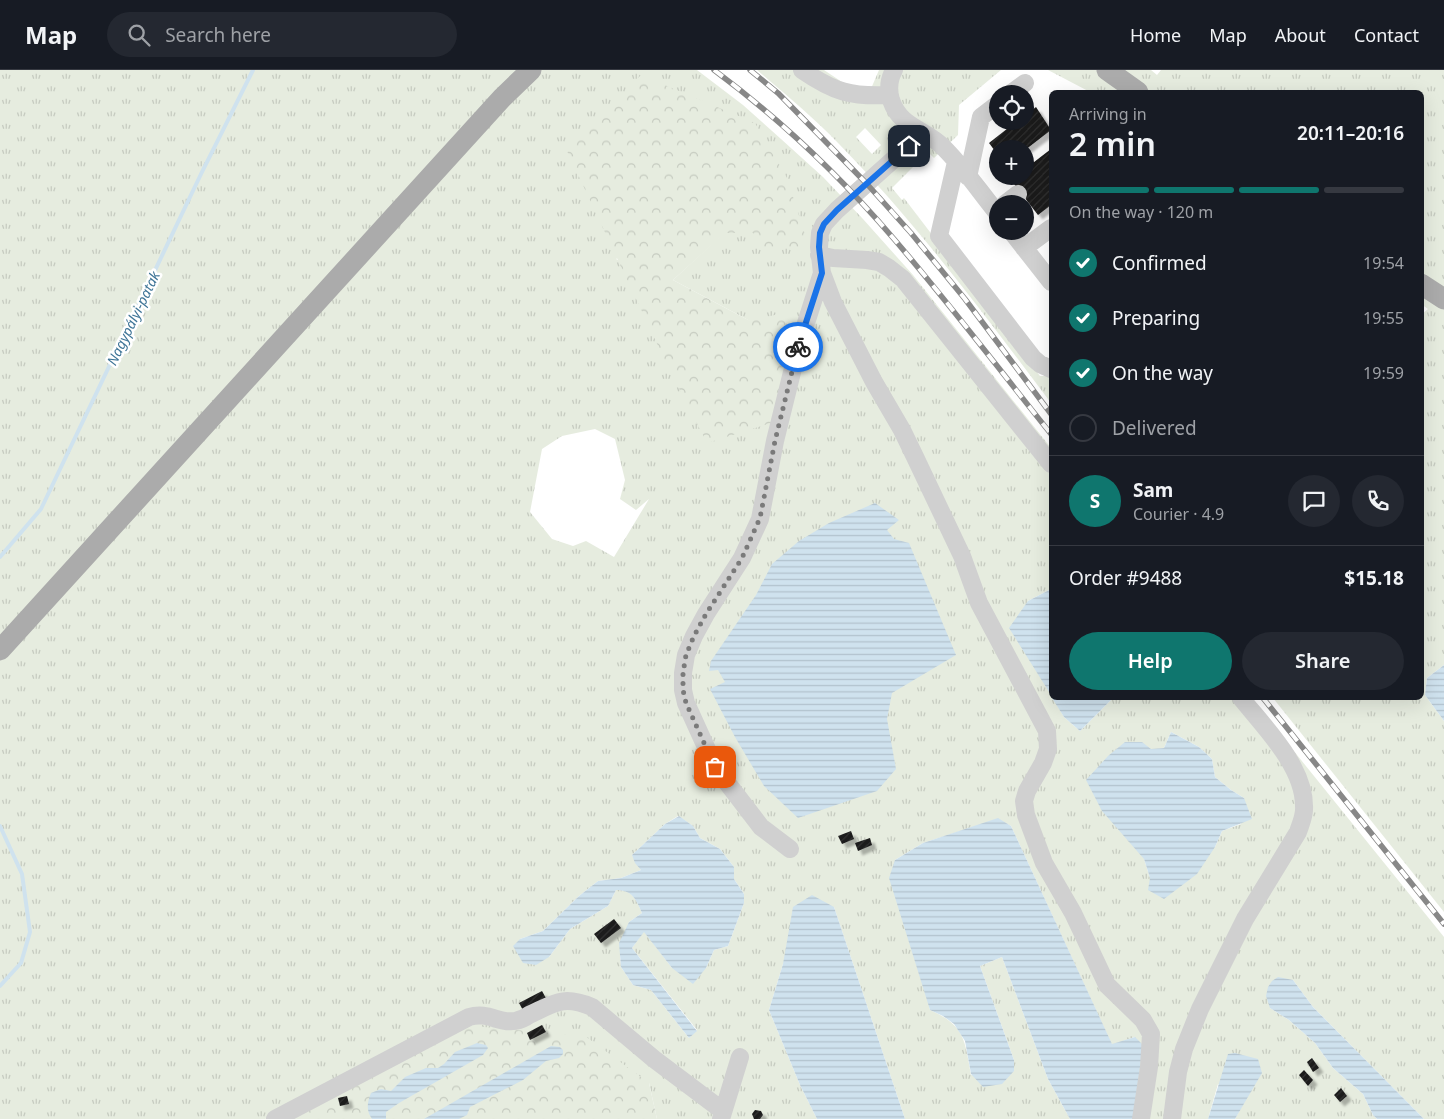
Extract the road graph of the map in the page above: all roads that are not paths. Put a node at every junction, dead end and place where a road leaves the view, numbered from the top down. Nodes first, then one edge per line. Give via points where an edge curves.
1 (531, 70) edge
2 (802, 70) edge
3 (894, 70) edge
4 (1107, 70) edge
5 (1024, 83) dead end
6 (1021, 85) edge
7 (1135, 90) edge
8 (890, 95) junction
9 (989, 111) edge
10 (924, 133) junction
11 (951, 156) junction
12 (968, 177) junction
13 (989, 195) edge
14 (1049, 229) edge
15 (1018, 240) edge
16 (1024, 248) junction
17 (819, 251) junction
18 (822, 273) junction
19 (1049, 274) edge
20 (1424, 286) edge
21 (1444, 299) edge
22 (1049, 368) edge
23 (1049, 462) edge
24 (0, 650) edge
25 (1242, 700) edge
26 (790, 849) dead end
27 (740, 1057) dead end
28 (722, 1115) edge
29 (275, 1119) edge
30 (1141, 1119) edge
31 (1172, 1119) edge

1 - 24 main road
2 - 8 street via 846,94
3 - 8 street
4 - 7 main road
5 - 6 street
8 - 10 street via 897,114
9 - 12 street via 981,117
10 - 11 street
10 - 17 street via 828,219 820,233
11 - 12 street
11 - 22 street via 939,236 1033,358
12 - 13 street
14 - 16 street
15 - 16 street
16 - 19 street
17 - 18 street
17 - 23 street via 833,258 879,262 903,279
18 - 26 street via 798,348 760,518 742,558 694,636 683,673 686,703 715,767 761,827
18 - 30 street via 855,346 916,459 962,556 979,603 1047,731 1048,749 1027,791 1024,801 1026,815 1044,863 1073,913 1107,986 1143,1020 1150,1034
20 - 21 main road
25 - 31 street via 1283,749 1302,789 1304,817 1245,919 1200,1009 1178,1072
27 - 28 street
28 - 29 street via 592,1007 567,1000 513,1022 486,1015 468,1017

